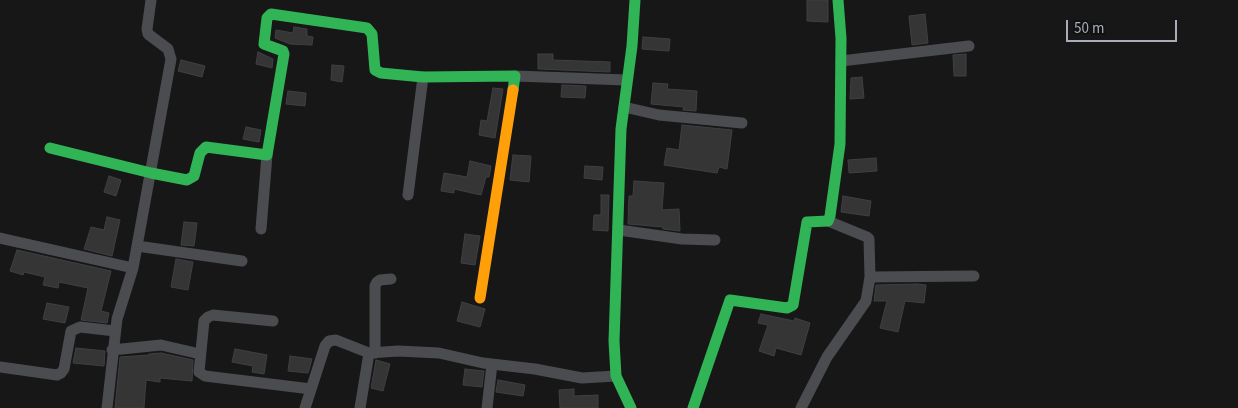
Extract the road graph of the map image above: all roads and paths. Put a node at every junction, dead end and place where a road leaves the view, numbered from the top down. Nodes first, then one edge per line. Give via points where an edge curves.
1 (151, 0) edge
2 (635, 0) edge
3 (838, 0) edge
4 (969, 46) dead end
5 (840, 61) junction
6 (516, 76) junction
7 (424, 77) junction
8 (626, 80) junction
9 (624, 107) junction
10 (742, 123) dead end
11 (50, 148) dead end
12 (267, 156) junction
13 (151, 173) junction
14 (408, 194) dead end
15 (828, 221) junction
16 (261, 229) dead end
17 (619, 230) junction
18 (0, 238) edge
19 (715, 240) dead end
20 (137, 246) junction
21 (242, 261) dead end
22 (133, 268) junction
23 (974, 276) dead end
24 (870, 277) junction
25 (392, 279) dead end
26 (480, 298) dead end
27 (273, 321) dead end
28 (115, 330) junction
29 (112, 350) junction
30 (372, 353) junction
31 (200, 354) junction
32 (492, 364) junction
33 (0, 367) edge
34 (616, 376) junction
35 (311, 390) junction
36 (107, 408) edge
37 (305, 408) edge
38 (360, 408) edge
39 (487, 408) edge
40 (631, 408) edge
41 (693, 408) edge
42 (802, 408) edge

1 - 13 street via 148,34 168,49 171,59
2 - 8 street
3 - 5 street
4 - 5 street
5 - 15 street via 840,144
6 - 7 street
6 - 8 street
6 - 26 street
7 - 12 street via 375,70 372,34 367,28 271,14 267,18 264,44 284,54
7 - 14 street
8 - 9 street
9 - 10 street via 659,115
9 - 17 street via 619,164
11 - 13 street
12 - 13 street via 206,147 200,153 191,179
12 - 16 street
13 - 20 street
15 - 24 street via 869,239
15 - 41 street via 807,222 793,305 787,308 730,300
17 - 19 street
17 - 34 street via 614,341
18 - 22 street
20 - 21 street
20 - 22 street
22 - 28 street
23 - 24 street
24 - 42 street via 866,301 827,357
25 - 30 street via 380,280 375,286
27 - 31 street via 208,317 204,321
28 - 29 street
28 - 33 street via 80,327 71,331 64,369 57,375
29 - 31 street via 160,345
29 - 36 street
30 - 32 street via 439,353
30 - 35 street via 336,340 329,341
30 - 38 street
31 - 35 street via 198,368 201,375
32 - 34 street via 582,378
32 - 39 street
34 - 40 street
35 - 37 street

